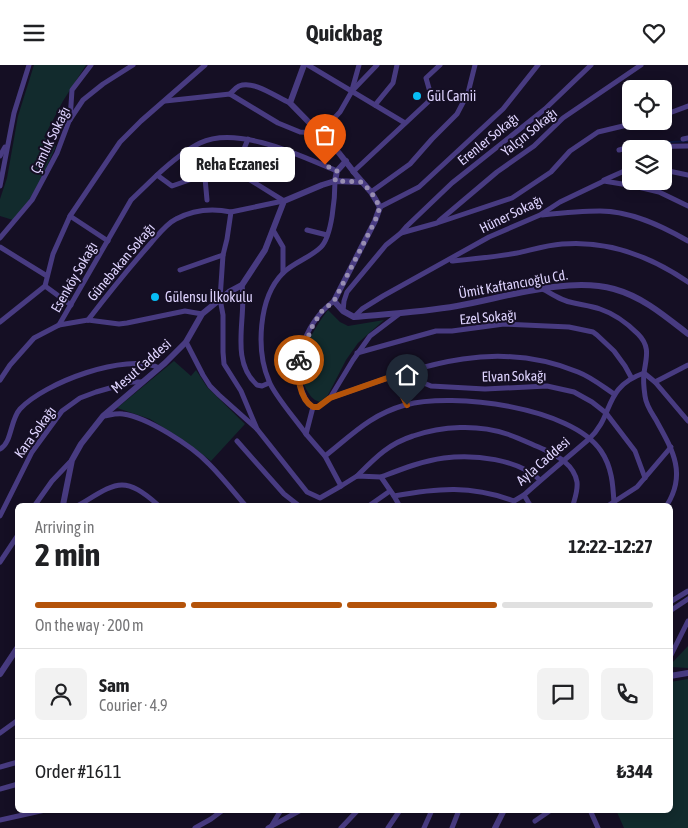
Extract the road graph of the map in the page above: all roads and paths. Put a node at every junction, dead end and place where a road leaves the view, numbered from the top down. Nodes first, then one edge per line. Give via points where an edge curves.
1 (30, 65) edge
2 (91, 65) edge
3 (133, 65) edge
4 (205, 65) edge
5 (304, 65) edge
6 (308, 65) edge
7 (359, 65) edge
8 (377, 65) edge
9 (398, 65) edge
10 (440, 65) edge
11 (475, 65) edge
12 (538, 65) edge
13 (591, 65) edge
14 (641, 65) edge
15 (352, 91) junction
16 (230, 94) junction
17 (165, 101) junction
18 (290, 103) junction
19 (375, 105) junction
20 (688, 106) edge
21 (672, 112) edge
22 (70, 121) junction
23 (405, 123) junction
24 (622, 126) edge
25 (320, 133) junction
26 (248, 139) junction
27 (7, 144) junction
28 (688, 147) edge
29 (619, 150) dead end
30 (0, 156) edge
31 (346, 161) junction
32 (337, 171) junction
33 (354, 172) junction
34 (672, 172) edge
35 (622, 173) edge
36 (157, 175) junction
37 (688, 175) edge
38 (233, 176) junction
39 (205, 178) junction
40 (335, 181) junction
41 (604, 181) junction
42 (362, 182) junction
43 (0, 186) edge
44 (371, 192) junction
45 (207, 201) dead end
46 (284, 201) junction
47 (688, 206) edge
48 (380, 207) junction
49 (232, 212) junction
50 (540, 215) junction
51 (70, 216) junction
52 (437, 223) junction
53 (273, 230) junction
54 (307, 230) dead end
55 (401, 233) junction
56 (327, 235) junction
57 (0, 238) edge
58 (108, 241) junction
59 (688, 241) edge
60 (0, 247) edge
61 (223, 255) junction
62 (449, 261) junction
63 (180, 270) dead end
64 (283, 273) junction
65 (47, 276) junction
66 (688, 282) edge
67 (242, 285) junction
68 (45, 286) junction
69 (543, 289) junction
70 (220, 299) junction
71 (334, 301) junction
72 (71, 305) junction
73 (343, 311) junction
74 (400, 313) junction
75 (202, 314) junction
76 (354, 317) junction
77 (88, 321) junction
78 (0, 322) edge
79 (59, 325) junction
80 (688, 334) edge
81 (186, 342) junction
82 (358, 353) junction
83 (688, 365) edge
84 (159, 368) junction
85 (644, 373) junction
86 (402, 374) junction
87 (393, 376) junction
88 (631, 377) junction
89 (0, 380) edge
90 (142, 382) junction
91 (655, 382) junction
92 (269, 383) junction
93 (614, 394) junction
94 (330, 398) junction
95 (407, 405) junction
96 (313, 407) junction
97 (606, 413) junction
98 (104, 416) junction
99 (688, 421) edge
100 (257, 429) junction
101 (306, 434) junction
102 (590, 438) junction
103 (237, 441) dead end
104 (671, 447) junction
105 (0, 449) edge
106 (326, 456) junction
107 (72, 460) junction
108 (564, 460) junction
109 (358, 476) junction
110 (381, 477) junction
111 (645, 478) junction
112 (540, 480) junction
113 (341, 486) junction
114 (390, 491) junction
115 (524, 495) junction
116 (394, 496) junction
117 (514, 501) junction
118 (36, 503) edge
119 (63, 503) edge
120 (82, 503) edge
121 (156, 503) edge
122 (243, 503) edge
123 (295, 503) edge
124 (373, 503) edge
125 (398, 503) edge
126 (510, 503) edge
127 (529, 503) edge
128 (574, 503) edge
129 (612, 503) edge
130 (613, 503) edge
131 (668, 503) edge
132 (0, 516) edge
133 (15, 540) edge
134 (0, 562) edge
135 (688, 591) edge
136 (688, 599) edge
137 (673, 600) edge
138 (673, 609) edge
139 (688, 621) edge
140 (673, 651) edge
141 (15, 652) edge
142 (8, 663) junction
143 (0, 666) edge
144 (688, 673) edge
145 (0, 674) edge
146 (673, 676) edge
147 (15, 722) edge
148 (0, 733) edge
149 (15, 763) edge
150 (0, 767) edge
151 (15, 785) edge
152 (0, 789) edge
153 (32, 813) edge
154 (218, 813) edge
155 (279, 813) edge
156 (296, 813) edge
157 (355, 813) edge
158 (398, 813) edge
159 (431, 813) edge
160 (457, 813) edge
161 (502, 813) edge
162 (547, 813) edge
163 (591, 813) edge
164 (0, 820) edge
165 (535, 821) dead end
166 (270, 827) edge
167 (194, 828) edge
168 (341, 828) edge
169 (388, 828) edge
170 (424, 828) edge
171 (452, 828) edge
172 (494, 828) edge
173 (598, 828) edge

1 - 27 street
2 - 22 street via 71,93
3 - 22 street, Çamlık Sokağı via 85,98
4 - 17 street
5 - 18 street
6 - 15 street
7 - 15 street
8 - 15 street
9 - 19 street via 393,83
10 - 23 street via 426,78 430,92 428,102
11 - 44 street via 468,93 457,114 410,164
12 - 48 street via 503,109 419,187
13 - 55 street, Erenler Sokağı via 545,109 452,183
14 - 52 street, Yalçın Sokağı via 563,118 534,147 497,172
15 - 19 street
15 - 25 street via 336,117
16 - 17 street
16 - 18 street via 240,85 253,85
16 - 25 street via 278,123 300,132
17 - 51 street via 120,142
18 - 25 street
19 - 23 street
20 - 21 street
22 - 57 street, Çamlık Sokağı via 32,200
23 - 33 street
24 - 52 street, Erenler Sokağı via 598,132 512,198
25 - 31 street
26 - 32 street, Esenköy Sokağı via 300,155
26 - 36 street, Esenköy Sokağı via 222,137 201,143
26 - 38 street
27 - 30 street
27 - 43 street
28 - 29 street via 630,147
31 - 32 street
31 - 33 street
32 - 40 street
33 - 42 street
34 - 37 street
35 - 41 street, Hüner Sokağı
36 - 39 street via 172,187 195,178
36 - 58 street, Esenköy Sokağı via 131,200
38 - 39 street
38 - 46 street via 244,176
39 - 45 street
40 - 42 street
40 - 46 street
40 - 56 street via 335,201
41 - 47 street via 659,192
41 - 50 street, Hüner Sokağı
42 - 44 street
44 - 48 street
46 - 49 street, Günebakan Sokağı
46 - 53 street, Mesut Caddesi
48 - 71 street
49 - 61 street
49 - 77 street, Günebakan Sokağı via 207,209 174,220 145,249
50 - 59 street via 602,211 631,216 667,229
50 - 62 street, Hüner Sokağı via 489,237
51 - 58 street
51 - 65 street
52 - 55 street, Erenler Sokağı
53 - 64 street via 283,247
53 - 67 street, Mesut Caddesi
54 - 56 street
55 - 73 street, Erenler Sokağı via 386,245 353,285 344,301
56 - 64 street via 321,247
58 - 72 street, Esenköy Sokağı
60 - 65 street
61 - 63 street
61 - 70 street
62 - 66 street via 489,258 561,244 596,244 639,254
62 - 76 street, Hüner Sokağı via 383,296
64 - 92 street via 267,298 263,320 261,355
65 - 68 street
67 - 70 street, Mesut Caddesi
67 - 92 street via 244,367 258,385
68 - 72 street
68 - 78 street
69 - 74 street, Ümit Kaftancıoğlu Cd.
69 - 80 street, Ümit Kaftancıoğlu Cd. via 584,285 622,291 656,309
69 - 85 street via 558,298 604,310 624,321 645,343 648,351
70 - 75 street, Mesut Caddesi
70 - 100 street via 224,364 241,391
71 - 73 street
71 - 96 street via 316,318 298,361 300,386
72 - 79 street, Esenköy Sokağı
73 - 76 street
74 - 76 street, Ümit Kaftancıoğlu Cd.
74 - 82 street via 370,336
75 - 77 street via 185,311 119,324
75 - 81 street, Mesut Caddesi
77 - 79 street
79 - 89 street, Esenköy Sokağı via 34,338
81 - 84 street, Mesut Caddesi
81 - 100 street via 210,386
82 - 88 street, Ezel Sokağı via 436,331 504,324 569,327 597,335 614,351
82 - 94 street
83 - 91 street
84 - 90 street, Mesut Caddesi
84 - 105 street via 150,364 124,364 60,383 20,409 6,443
85 - 88 street, Ayla Caddesi
85 - 91 street
85 - 104 street via 648,407
86 - 87 street
86 - 93 street via 446,361 508,356 578,372
86 - 97 street, Elvan Sokağı via 431,386 485,389 552,386 574,392
87 - 94 street
87 - 95 street
88 - 93 street, Ayla Caddesi
90 - 98 street, Mesut Caddesi
90 - 132 street, Kara Sokağı via 96,392 80,398 62,411 32,452
91 - 99 street
92 - 101 street
93 - 97 street, Ayla Caddesi
94 - 96 street
95 - 102 street via 446,401 513,406 551,418
95 - 106 street via 375,416
96 - 101 street
97 - 102 street, Ayla Caddesi
97 - 111 street, Elvan Sokağı via 635,451
98 - 107 street, Mesut Caddesi
98 - 122 street via 129,415 164,431 208,463
100 - 113 street via 317,501
101 - 106 street
102 - 108 street, Ayla Caddesi
102 - 129 street via 608,465 613,484
103 - 123 street
104 - 111 street
104 - 131 street via 677,474
106 - 113 street
107 - 118 street
107 - 119 street, Mesut Caddesi
108 - 109 street via 507,434 488,429 452,428 414,435 389,446
108 - 112 street, Ayla Caddesi
108 - 128 street via 577,482
109 - 110 street
109 - 113 street
110 - 112 street via 418,464 456,457 497,460 530,472
110 - 114 street
111 - 130 street
112 - 115 street, Ayla Caddesi
114 - 116 street
114 - 124 street
115 - 117 street, Ayla Caddesi
115 - 127 street
116 - 117 street, Ayla Caddesi via 446,488 487,492
116 - 125 street
117 - 126 street
120 - 121 street via 123,484 140,490
133 - 134 street
135 - 137 street
136 - 138 street
139 - 140 street
141 - 142 street
142 - 143 street
142 - 145 street
144 - 146 street
147 - 148 street
149 - 150 street
151 - 152 street
153 - 164 street
154 - 167 street
155 - 166 street
156 - 166 street
157 - 168 street
158 - 169 street
159 - 170 street
160 - 171 street
161 - 172 street
162 - 165 street
163 - 173 street

